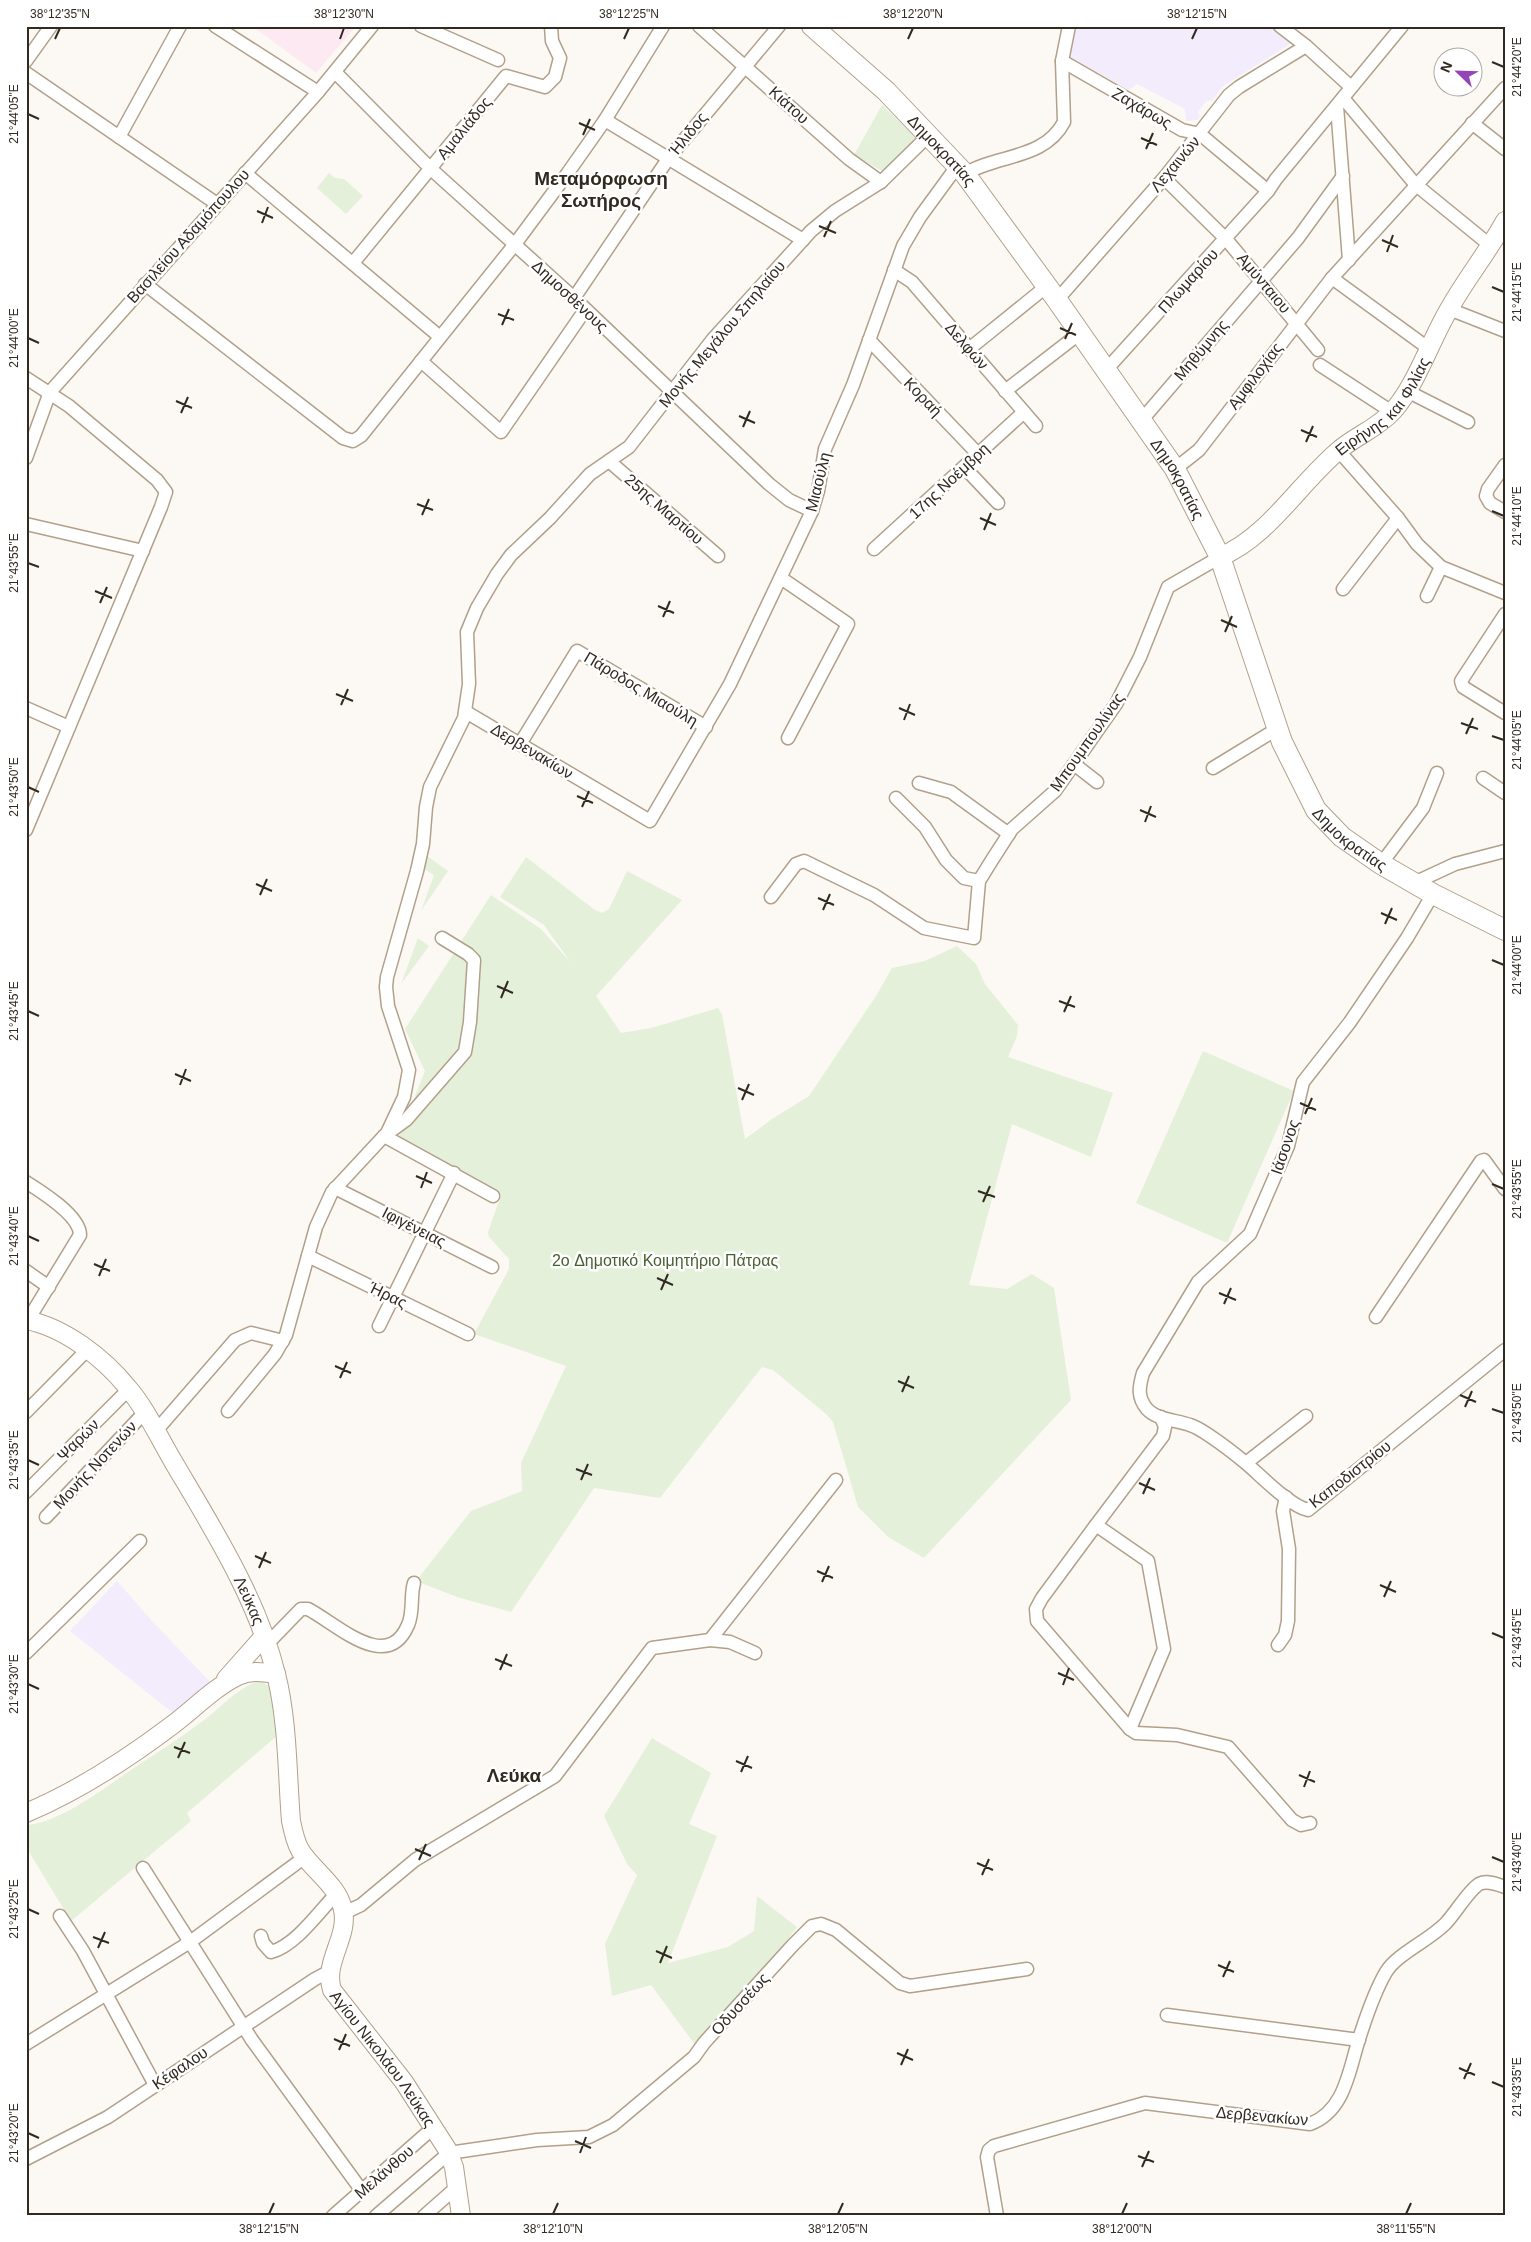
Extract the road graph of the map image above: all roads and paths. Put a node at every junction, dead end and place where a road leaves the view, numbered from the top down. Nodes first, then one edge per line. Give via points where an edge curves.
1 (51, 26) edge
2 (180, 26) edge
3 (216, 26) edge
4 (372, 26) edge
5 (421, 26) edge
6 (551, 26) edge
7 (663, 26) edge
8 (699, 26) edge
9 (779, 26) edge
10 (812, 26) edge
11 (1069, 26) edge
12 (1280, 26) edge
13 (1402, 26) edge
14 (1306, 46) junction
15 (498, 60) dead end
16 (26, 61) edge
17 (1062, 61) junction
18 (745, 66) junction
19 (335, 72) junction
20 (26, 73) edge
21 (1351, 87) junction
22 (1505, 88) edge
23 (318, 92) junction
24 (1340, 102) junction
25 (605, 120) junction
26 (1472, 123) junction
27 (1200, 134) junction
28 (929, 135) junction
29 (119, 137) junction
30 (1505, 150) edge
31 (668, 159) junction
32 (431, 169) junction
33 (961, 169) junction
34 (245, 173) junction
35 (1343, 176) junction
36 (1164, 178) junction
37 (880, 182) junction
38 (1416, 184) junction
39 (1268, 191) junction
40 (217, 204) junction
41 (1503, 227) edge
42 (1226, 239) junction
43 (803, 240) junction
44 (515, 244) junction
45 (1491, 246) junction
46 (1349, 260) junction
47 (353, 263) junction
48 (894, 270) junction
49 (1332, 278) junction
50 (1261, 279) junction
51 (145, 284) junction
52 (1052, 293) junction
53 (574, 298) junction
54 (1449, 309) junction
55 (585, 310) junction
56 (1296, 322) junction
57 (1505, 331) edge
58 (1080, 333) junction
59 (440, 336) junction
60 (869, 340) junction
61 (1428, 348) junction
62 (969, 349) junction
63 (1318, 350) dead end
64 (421, 361) junction
65 (1320, 365) dead end
66 (1106, 370) junction
67 (26, 378) edge
68 (1005, 391) junction
69 (50, 392) junction
70 (671, 392) junction
71 (1407, 392) junction
72 (1024, 412) junction
73 (1392, 412) junction
74 (1140, 422) junction
75 (1468, 422) dead end
76 (1036, 426) dead end
77 (1338, 450) junction
78 (978, 454) junction
79 (26, 458) edge
80 (609, 461) junction
81 (1505, 465) edge
82 (964, 467) junction
83 (1174, 469) junction
84 (998, 503) dead end
85 (812, 510) junction
86 (1505, 512) edge
87 (1398, 518) junction
88 (26, 524) edge
89 (874, 549) dead end
90 (143, 551) junction
91 (718, 556) dead end
92 (1220, 557) junction
93 (1441, 567) junction
94 (780, 578) junction
95 (1343, 589) dead end
96 (1505, 593) edge
97 (1427, 596) dead end
98 (1505, 614) edge
99 (26, 708) edge
100 (466, 712) junction
101 (1505, 713) edge
102 (706, 727) junction
103 (69, 728) junction
104 (1277, 729) junction
105 (788, 738) dead end
106 (520, 744) junction
107 (1074, 764) junction
108 (1213, 768) dead end
109 (1436, 773) dead end
110 (1483, 778) dead end
111 (1097, 782) dead end
112 (919, 783) dead end
113 (1505, 793) edge
114 (896, 798) dead end
115 (650, 821) joint
116 (26, 830) edge
117 (1009, 834) junction
118 (1505, 851) edge
119 (1381, 864) junction
120 (978, 881) junction
121 (1414, 883) junction
122 (1433, 894) junction
123 (771, 897) dead end
124 (1505, 930) edge
125 (442, 938) dead end
126 (385, 1134) junction
127 (454, 1173) junction
128 (26, 1182) edge
129 (335, 1188) junction
130 (1505, 1189) edge
131 (493, 1196) dead end
132 (424, 1232) junction
133 (308, 1256) junction
134 (492, 1268) dead end
135 (26, 1272) edge
136 (49, 1287) junction
137 (393, 1297) junction
138 (1376, 1317) dead end
139 (27, 1320) edge
140 (379, 1326) dead end
141 (468, 1334) dead end
142 (283, 1340) junction
143 (87, 1350) junction
144 (1505, 1350) edge
145 (129, 1389) junction
146 (1140, 1400) joint
147 (228, 1411) dead end
148 (26, 1412) edge
149 (144, 1413) junction
150 (1306, 1416) dead end
151 (1161, 1417) junction
152 (155, 1432) junction
153 (1246, 1463) junction
154 (836, 1480) dead end
155 (26, 1492) edge
156 (1286, 1497) junction
157 (46, 1517) dead end
158 (1096, 1525) junction
159 (140, 1541) dead end
160 (414, 1583) dead end
161 (265, 1640) junction
162 (710, 1640) junction
163 (1278, 1645) dead end
164 (26, 1653) edge
165 (755, 1653) dead end
166 (276, 1674) junction
167 (220, 1686) junction
168 (1130, 1729) junction
169 (26, 1813) edge
170 (1310, 1823) dead end
171 (305, 1857) junction
172 (143, 1868) dead end
173 (1505, 1887) edge
174 (336, 1894) junction
175 (344, 1913) junction
176 (60, 1916) dead end
177 (261, 1936) dead end
178 (190, 1942) junction
179 (1027, 1969) dead end
180 (330, 1971) junction
181 (106, 1994) junction
182 (1167, 2015) dead end
183 (243, 2027) junction
184 (1359, 2040) junction
185 (26, 2044) edge
186 (155, 2085) junction
187 (434, 2127) junction
188 (450, 2154) junction
189 (26, 2159) edge
190 (458, 2186) junction
191 (362, 2191) junction
192 (333, 2216) edge
193 (376, 2216) edge
194 (424, 2216) edge
195 (461, 2216) edge
196 (997, 2216) edge

1 - 16 street
2 - 29 street
3 - 23 street
4 - 19 street, Βασιλείου Αδαμόπουλου
5 - 15 street
6 - 32 street, Αμαλιάδος via 552,41 560,58 552,81 545,87 506,76
7 - 25 street
8 - 18 street, Κιάτου
9 - 18 street, Ήλιδος
10 - 28 main road, Δημοκρατίας
11 - 17 street
12 - 14 street
13 - 21 street, Πλωμαρίου
14 - 21 street
14 - 27 street, Λεχαινών via 1229,95
17 - 27 street, Ζαχάρως via 1182,130
17 - 33 street via 1064,122 1059,130 1021,156
18 - 31 street, Ήλιδος
18 - 37 street, Κιάτου via 858,167
19 - 23 street, Βασιλείου Αδαμόπουλου
19 - 32 street, Δημοσθένους
20 - 29 street
21 - 24 street, Πλωμαρίου
22 - 26 street, Αμφιλοχίας
23 - 34 street, Βασιλείου Αδαμόπουλου
24 - 35 street
24 - 38 street
24 - 39 street, Πλωμαρίου
25 - 31 street
25 - 44 street
26 - 30 street
26 - 38 street, Αμφιλοχίας
27 - 36 street, Λεχαινών
27 - 39 street, Ζαχάρως
28 - 33 main road, Δημοκρατίας
28 - 37 street, Μονής Μεγάλου Σπηλαίου
29 - 40 street
31 - 43 street
31 - 53 street, Ήλιδος
32 - 44 street, Δημοσθένους
32 - 47 street, Αμαλιάδος
33 - 48 street, Μιαούλη via 909,234
33 - 52 main road, Δημοκρατίας
34 - 40 street, Βασιλείου Αδαμόπουλου
34 - 47 street
35 - 46 street
35 - 50 street, Μηθύμνης via 1298,238
36 - 42 street, Αμύνταιου
36 - 52 street, Λεχαινών
37 - 43 street, Μονής Μεγάλου Σπηλαίου via 826,217
38 - 45 street
38 - 46 street, Αμφιλοχίας
39 - 42 street, Πλωμαρίου
40 - 51 street, Βασιλείου Αδαμόπουλου
41 - 45 main road, Ειρήνης και Φιλίας
42 - 50 street, Αμύνταιου
42 - 66 street, Πλωμαρίου
43 - 70 street, Μονής Μεγάλου Σπηλαίου via 722,329
44 - 53 street, Δημοσθένους
44 - 59 street
45 - 54 main road, Ειρήνης και Φιλίας
46 - 49 street, Αμφιλοχίας
47 - 59 street
48 - 60 street, Μιαούλη
48 - 62 street, Δελφών via 912,282
49 - 56 street, Αμφιλοχίας
49 - 61 street
50 - 56 street, Αμύνταιου
50 - 74 street, Μηθύμνης
51 - 64 street via 348,441 353,442 360,436
51 - 69 street, Βασιλείου Αδαμόπουλου
52 - 58 main road, Δημοκρατίας
52 - 62 street, Λεχαινών
53 - 55 street, Δημοσθένους
54 - 57 street
54 - 61 main road, Ειρήνης και Φιλίας
55 - 64 street via 501,432
55 - 70 street, Δημοσθένους
56 - 63 street, Αμύνταιου
56 - 83 street, Αμφιλοχίας via 1199,450
58 - 66 main road, Δημοκρατίας
58 - 68 street
59 - 64 street
60 - 78 street, Κοραή
60 - 85 street, Μιαούλη via 825,449
61 - 71 main road, Ειρήνης και Φιλίας
62 - 68 street, Δελφών
65 - 73 street
66 - 74 main road, Δημοκρατίας
67 - 69 street
68 - 72 street, Δελφών
69 - 79 street, Βασιλείου Αδαμόπουλου
69 - 90 street via 165,489
70 - 80 street, Μονής Μεγάλου Σπηλαίου via 629,447
70 - 85 street, Δημοσθένους via 769,484 789,500
71 - 73 main road, Ειρήνης και Φιλίας
71 - 75 street
72 - 76 street, Δελφών
72 - 78 street, 17ης Νοέμβρη
73 - 77 main road, Ειρήνης και Φιλίας
74 - 83 main road, Δημοκρατίας
77 - 87 street
77 - 92 main road, Ειρήνης και Φιλίας via 1257,536
78 - 82 street, 17ης Νοέμβρη
80 - 91 street, 25ης Μαρτίου
80 - 100 street, Μονής Μεγάλου Σπηλαίου via 590,474 511,555 477,608 466,637 469,684
81 - 86 street via 1486,496 1490,503
82 - 84 street
82 - 89 street, 17ης Νοέμβρη
83 - 92 main road, Δημοκρατίας
85 - 94 street, Μιαούλη
87 - 93 street via 1417,544
87 - 95 street
88 - 90 street
90 - 103 street
92 - 104 main road, Δημοκρατίας
92 - 107 street, Μπουμπουλίνας via 1168,587 1140,657 1116,704
93 - 96 street
93 - 97 street
94 - 102 street, Μιαούλη
94 - 105 street via 848,624
98 - 101 street via 1461,682 1463,687
99 - 103 street
100 - 106 street, Δερβενακίων
100 - 126 street, Μονής Μεγάλου Σπηλαίου via 430,786 421,855 387,977 388,1006 410,1070 404,1097
102 - 106 street, Πάροδος Μιαούλη via 577,651
102 - 115 street, Μιαούλη
103 - 116 street
104 - 108 street
104 - 119 main road, Δημοκρατίας via 1316,810 1342,837
106 - 115 street, Δερβενακίων
107 - 111 street
107 - 117 street, Μπουμπουλίνας via 1055,791
109 - 119 street via 1423,808
110 - 113 street
112 - 117 street via 951,792
114 - 120 street via 925,827 946,860 964,878
117 - 120 street, Μπουμπουλίνας
118 - 121 street via 1455,864
119 - 121 main road, Δημοκρατίας
120 - 123 street, Μπουμπουλίνας via 974,938 924,928 874,895 804,862 796,864
121 - 122 main road, Δημοκρατίας
122 - 124 main road, Δημοκρατίας
122 - 146 street, Ιάσονος via 1350,1022 1303,1082 1288,1146 1250,1234 1198,1282 1143,1373
125 - 126 street, Μονής Μεγάλου Σπηλαίου via 474,960 465,1052 406,1120
126 - 127 street
126 - 129 street, Μονής Μεγάλου Σπηλαίου
127 - 131 street
127 - 132 street
128 - 136 street via 66,1212 80,1230 79,1240
129 - 132 street, Ιφιγένειας
129 - 133 street, Μονής Μεγάλου Σπηλαίου via 322,1213
130 - 138 street via 1484,1160 1481,1161
132 - 134 street, Ιφιγένειας
132 - 137 street
133 - 137 street, Ήρας
133 - 142 street, Μονής Μεγάλου Σπηλαίου
135 - 136 street
136 - 139 street
137 - 140 street
137 - 141 street, Ήρας
139 - 143 main road, Λεύκας via 58,1329
142 - 147 street, Μονής Μεγάλου Σπηλαίου
142 - 152 street via 251,1333 236,1340
143 - 145 main road, Λεύκας
143 - 148 street
144 - 156 street, Καποδιστρίου via 1312,1508 1302,1509
145 - 149 main road, Λεύκας
145 - 155 street, Ψαρών
146 - 151 street, Καποδιστρίου via 1149,1411
149 - 152 main road, Λεύκας
149 - 157 street, Μονής Νοτενών
150 - 153 street
151 - 153 street, Καποδιστρίου via 1193,1426
151 - 158 street via 1165,1427 1163,1436
152 - 161 main road, Λεύκας via 231,1562
153 - 156 street, Καποδιστρίου
154 - 162 street
156 - 163 street via 1283,1511 1289,1549 1288,1621 1285,1635
158 - 168 street via 1148,1560 1164,1649
158 - 168 street via 1042,1598 1036,1609 1037,1621
159 - 164 street
160 - 161 street via 409,1623 392,1646 370,1645 308,1609 301,1610
161 - 166 main road, Λεύκας
161 - 167 main road
162 - 165 street via 730,1642
162 - 175 street via 652,1648 555,1776 414,1860 361,1904
166 - 167 main road via 249,1673
166 - 171 main road via 284,1719 291,1821 294,1838
167 - 169 main road via 171,1726 109,1768
168 - 170 street via 1136,1733 1177,1735 1228,1747 1292,1820 1300,1825
171 - 174 main road
171 - 178 street
172 - 178 street
173 - 184 street, Δερβενακίων via 1486,1882 1477,1886 1432,1937 1393,1964 1380,1983
174 - 175 main road
174 - 177 street via 304,1930 279,1950 271,1952
175 - 180 main road, Αγίου Νικολάου Λεύκας
176 - 181 street
178 - 181 street
178 - 183 street
179 - 188 street, Οδυσσέως via 910,1986 900,1983 836,1930 821,1924 812,1926 694,2057 613,2125 589,2137 528,2141
180 - 183 street, Κέφαλου
180 - 187 main road, Αγίου Νικολάου Λεύκας via 334,1995 393,2068
181 - 185 street
181 - 186 street
182 - 184 street
183 - 186 street, Κέφαλου
183 - 191 street
184 - 196 street, Δερβενακίων via 1341,2094 1320,2120 1310,2124 1145,2103 994,2146 987,2157
186 - 189 street, Κέφαλου via 94,2125
187 - 188 main road, Αγίου Νικολάου Λεύκας
187 - 191 street, Μελάνθου
188 - 190 main road, Αγίου Νικολάου Λεύκας
188 - 193 street
190 - 194 street
190 - 195 main road, Αγίου Νικολάου Λεύκας
191 - 192 street, Μελάνθου

